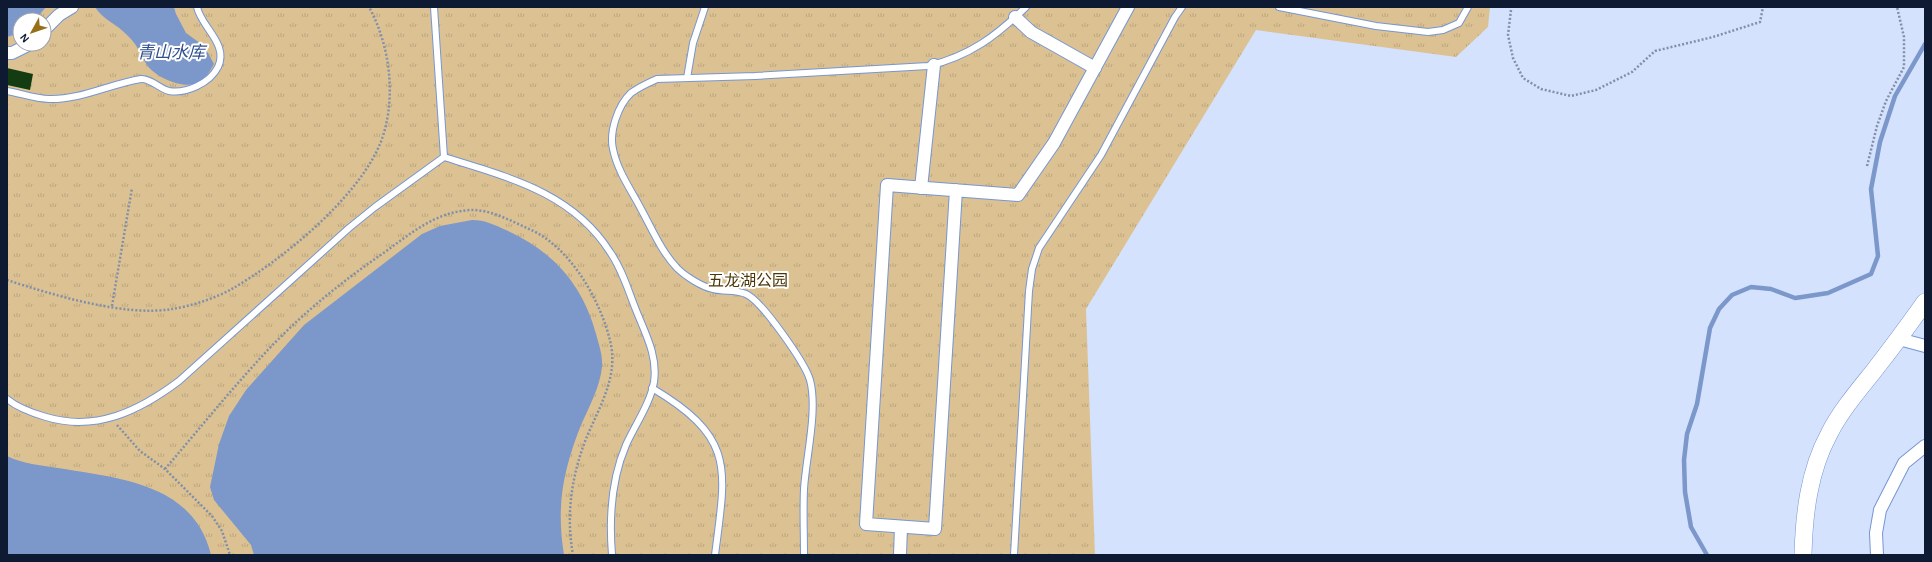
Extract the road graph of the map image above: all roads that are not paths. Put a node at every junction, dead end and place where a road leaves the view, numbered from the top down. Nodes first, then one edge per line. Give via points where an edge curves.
1 (72, 7) edge
2 (197, 7) edge
3 (434, 7) edge
4 (705, 7) edge
5 (1026, 7) edge
6 (1128, 7) edge
7 (1182, 7) edge
8 (1279, 7) edge
9 (1468, 7) edge
10 (1015, 17) junction
11 (52, 22) edge
12 (934, 65) junction
13 (1095, 68) junction
14 (687, 78) junction
15 (7, 91) edge
16 (444, 157) junction
17 (921, 188) junction
18 (956, 190) junction
19 (1925, 302) edge
20 (1899, 339) junction
21 (1925, 346) edge
22 (652, 388) junction
23 (7, 399) edge
24 (1925, 446) edge
25 (902, 526) junction
26 (612, 555) edge
27 (715, 555) edge
28 (804, 555) edge
29 (900, 555) edge
30 (1014, 555) edge
31 (1803, 555) edge
32 (1877, 555) edge

1 - 11 street
2 - 15 lane via 198,14 221,54 218,68 202,85 186,91 168,91 143,79 71,97 48,99
3 - 16 lane
4 - 14 lane via 693,43
5 - 10 lane
6 - 13 street
7 - 30 lane via 1101,155 1039,248 1032,269 1028,291
8 - 9 lane via 1376,26 1428,32 1443,30 1459,23
10 - 12 lane via 1006,27 971,52
10 - 13 street via 1031,32
12 - 14 lane
12 - 17 street
13 - 18 street via 1054,143 1018,195
14 - 28 lane via 657,79 630,94 620,110 613,132 613,149 619,166 664,251 678,269 713,289 736,290 748,295 761,306 793,349 810,380 812,405 804,489
16 - 22 lane via 516,180 538,190 570,209 591,227 619,267 653,352 655,372
16 - 23 lane via 359,220 179,381 144,404 94,422 59,420 25,410
17 - 18 street
17 - 25 street via 887,185 866,524
18 - 25 street via 935,529
19 - 20 street
20 - 21 street
20 - 31 street via 1856,394 1829,434 1820,453 1804,524
22 - 26 lane via 626,445 616,476 611,510
22 - 27 lane via 673,400 701,424 712,438 717,450 723,484
24 - 32 street via 1904,463 1880,510 1876,533
25 - 29 street

